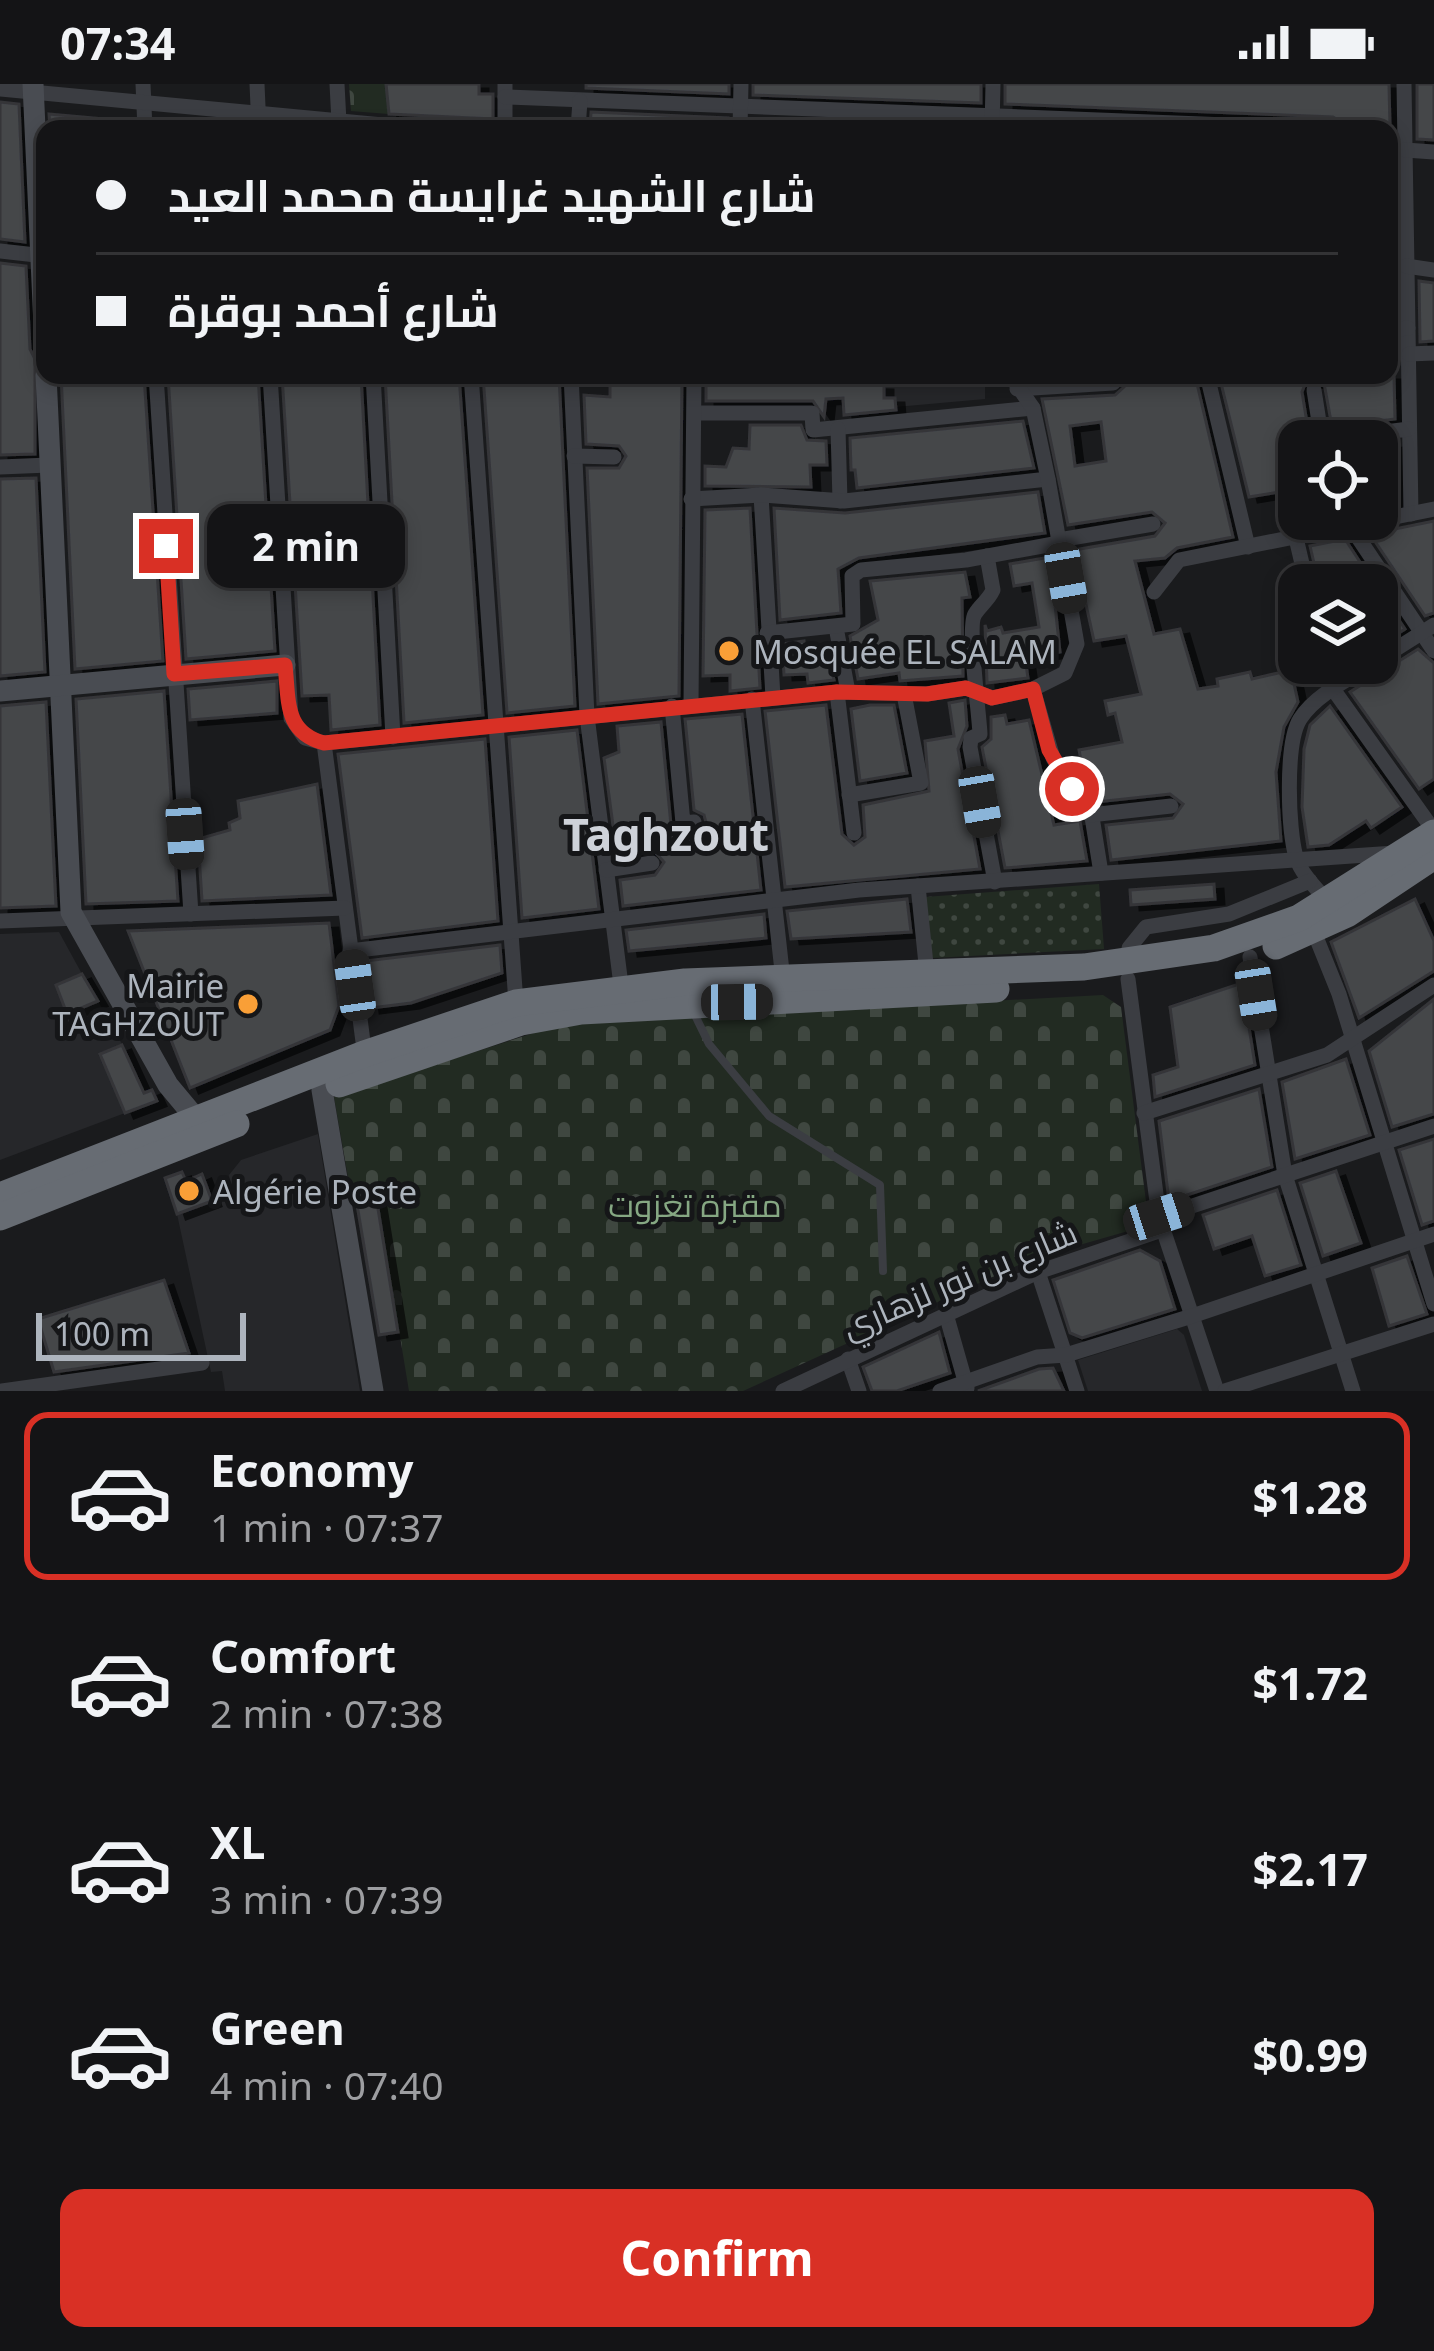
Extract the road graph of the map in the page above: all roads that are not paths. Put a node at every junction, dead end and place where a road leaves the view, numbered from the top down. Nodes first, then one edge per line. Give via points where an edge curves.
1 (257, 84) edge
2 (337, 84) edge
3 (741, 84) edge
4 (993, 84) edge
5 (1404, 84) edge
6 (33, 88) edge
7 (0, 89) edge
8 (505, 91) edge
9 (143, 92) edge
10 (580, 101) junction
11 (741, 105) junction
12 (255, 120) edge
13 (259, 120) edge
14 (339, 120) edge
15 (579, 120) edge
16 (740, 120) edge
17 (962, 120) edge
18 (992, 120) edge
19 (36, 138) edge
20 (1400, 138) edge
21 (1434, 152) edge
22 (0, 251) edge
23 (36, 254) edge
24 (1400, 257) edge
25 (1434, 270) edge
26 (1408, 328) junction
27 (1398, 329) edge
28 (1434, 352) edge
29 (1409, 354) junction
30 (46, 384) edge
31 (157, 384) edge
32 (270, 384) edge
33 (373, 384) edge
34 (472, 384) edge
35 (571, 384) edge
36 (694, 384) edge
37 (1014, 384) edge
38 (1209, 384) edge
39 (1314, 390) dead end
40 (1033, 408) junction
41 (695, 412) junction
42 (1319, 420) edge
43 (838, 429) junction
44 (1409, 429) junction
45 (1398, 431) edge
46 (574, 456) junction
47 (614, 458) dead end
48 (49, 464) junction
49 (0, 467) edge
50 (1048, 479) junction
51 (761, 495) junction
52 (692, 500) junction
53 (841, 501) junction
54 (1434, 509) edge
55 (1411, 514) junction
56 (1398, 516) edge
57 (1153, 524) dead end
58 (1285, 540) edge
59 (1353, 540) edge
60 (1059, 542) junction
61 (1248, 547) junction
62 (987, 556) junction
63 (1154, 592) dead end
64 (836, 627) junction
65 (1428, 629) edge
66 (767, 633) junction
67 (1398, 648) edge
68 (1434, 651) edge
69 (285, 665) junction
70 (174, 674) junction
71 (1331, 684) edge
72 (1341, 684) edge
73 (58, 686) junction
74 (1033, 689) junction
75 (1333, 689) junction
76 (0, 692) edge
77 (843, 692) junction
78 (904, 694) junction
79 (980, 694) junction
80 (772, 697) junction
81 (752, 699) junction
82 (691, 704) junction
83 (672, 706) junction
84 (587, 716) junction
85 (494, 727) junction
86 (393, 737) junction
87 (324, 743) junction
88 (849, 795) junction
89 (1172, 806) dead end
90 (1090, 815) junction
91 (696, 832) dead end
92 (1434, 832) edge
93 (854, 833) dead end
94 (1296, 859) junction
95 (1418, 859) edge
96 (652, 863) dead end
97 (606, 870) junction
98 (1101, 873) junction
99 (995, 882) junction
100 (918, 886) junction
101 (1319, 892) junction
102 (771, 899) junction
103 (345, 908) junction
104 (191, 914) junction
105 (612, 918) junction
106 (74, 920) junction
107 (0, 921) edge
108 (507, 930) junction
109 (1313, 932) junction
110 (350, 951) junction
111 (1250, 957) junction
112 (1130, 970) junction
113 (927, 974) junction
114 (1434, 986) edge
115 (784, 990) junction
116 (622, 996) junction
117 (689, 1002) junction
118 (516, 1003) junction
119 (1354, 1042) junction
120 (366, 1063) junction
121 (1268, 1073) junction
122 (322, 1090) junction
123 (1144, 1113) junction
124 (1434, 1126) edge
125 (194, 1132) junction
126 (1384, 1143) junction
127 (1285, 1175) junction
128 (0, 1196) edge
129 (0, 1217) edge
130 (1160, 1224) junction
131 (1434, 1234) edge
132 (1414, 1240) junction
133 (883, 1271) dead end
134 (1038, 1272) junction
135 (1315, 1272) junction
136 (1434, 1304) edge
137 (946, 1314) junction
138 (1192, 1316) junction
139 (1434, 1324) edge
140 (1342, 1354) junction
141 (1066, 1355) junction
142 (848, 1359) junction
143 (202, 1363) dead end
144 (967, 1387) edge
145 (2, 1391) edge
146 (373, 1391) edge
147 (783, 1391) edge
148 (859, 1391) edge
149 (940, 1391) edge
150 (1077, 1391) edge
151 (1221, 1391) edge
152 (1353, 1391) edge

1 - 13 street
2 - 14 street
3 - 11 street
4 - 18 street
5 - 20 street
6 - 7 street
6 - 9 street
6 - 19 street
8 - 10 street
9 - 12 street
10 - 11 street
10 - 15 street
11 - 16 street
11 - 17 street
20 - 21 street
20 - 24 street
22 - 23 street
24 - 25 street
24 - 26 street
26 - 27 street
26 - 29 street
28 - 29 street
29 - 44 street
30 - 48 street
31 - 70 street
32 - 69 street
33 - 86 street
34 - 85 street
35 - 46 street
36 - 41 street
37 - 40 street
38 - 61 street
39 - 42 street
40 - 43 street
40 - 50 street
41 - 43 street via 812,413 813,430
41 - 52 street
43 - 53 street
44 - 45 street
44 - 55 street
46 - 47 street
46 - 84 street
48 - 49 street
48 - 73 street
50 - 53 street
50 - 60 street
51 - 52 street
51 - 53 street
51 - 66 street
52 - 82 street
54 - 55 street
55 - 56 street
57 - 60 street
58 - 61 street
59 - 65 street
60 - 62 street
60 - 74 street via 1074,661
61 - 63 street via 1179,560
62 - 64 street via 861,570 852,576 854,624
62 - 79 street via 993,590 969,635
64 - 66 street
64 - 77 street
65 - 67 street
65 - 68 street
66 - 80 street
69 - 70 street
69 - 87 street via 290,718 305,738
70 - 73 street
70 - 104 street
71 - 75 street
72 - 75 street
73 - 76 street
73 - 106 street
74 - 79 street
74 - 90 street via 1053,758
75 - 92 street
75 - 94 street via 1299,720 1290,793
77 - 78 street
77 - 80 street
77 - 88 street
78 - 79 street
78 - 88 street via 921,783
79 - 99 street via 980,734 970,747
80 - 81 street
81 - 82 street
81 - 102 street
82 - 83 street
83 - 84 street
83 - 91 street via 683,823 694,822
84 - 85 street
84 - 97 street
85 - 86 street
85 - 108 street
86 - 87 street
87 - 103 street
88 - 93 street
89 - 90 street
90 - 98 street
92 - 95 highway
94 - 95 street
94 - 98 street
94 - 101 street
95 - 101 highway
95 - 109 highway
96 - 97 street
97 - 105 street
98 - 99 street
99 - 100 street
100 - 102 street
100 - 113 street
101 - 112 highway via 1252,938
102 - 105 street
102 - 115 street
103 - 104 street
103 - 110 street
104 - 106 street
105 - 108 street
105 - 116 street
106 - 107 street
106 - 125 street
108 - 110 street
108 - 118 street
109 - 111 highway
109 - 119 street
110 - 120 street
111 - 112 highway
111 - 121 street
112 - 113 highway
112 - 115 highway
112 - 123 street
113 - 115 highway
114 - 119 street
115 - 116 highway
115 - 117 highway
116 - 117 highway
116 - 118 highway
116 - 120 highway
117 - 133 lane via 709,1044 769,1117 880,1185
118 - 120 highway
119 - 121 street
119 - 126 street
120 - 122 highway
120 - 125 highway
121 - 123 street
121 - 127 street
122 - 125 highway
122 - 146 street
123 - 130 street
124 - 126 street, شارع بن نور لزهاري
125 - 128 highway
125 - 129 highway
126 - 127 street, شارع بن نور لزهاري
126 - 132 street
127 - 130 street, شارع بن نور لزهاري
127 - 135 street
130 - 134 street, شارع بن نور لزهاري
130 - 138 street
131 - 132 street
132 - 135 street
132 - 136 street
134 - 137 street, شارع بن نور لزهاري
134 - 141 street
135 - 138 street
135 - 140 street
137 - 142 street, شارع بن نور لزهاري
137 - 144 street
138 - 141 street
138 - 151 street
139 - 140 street
140 - 151 street
140 - 152 street
141 - 144 street via 1037,1357
141 - 150 street
142 - 147 street, شارع بن نور لزهاري
142 - 148 street
143 - 145 street
144 - 149 street

